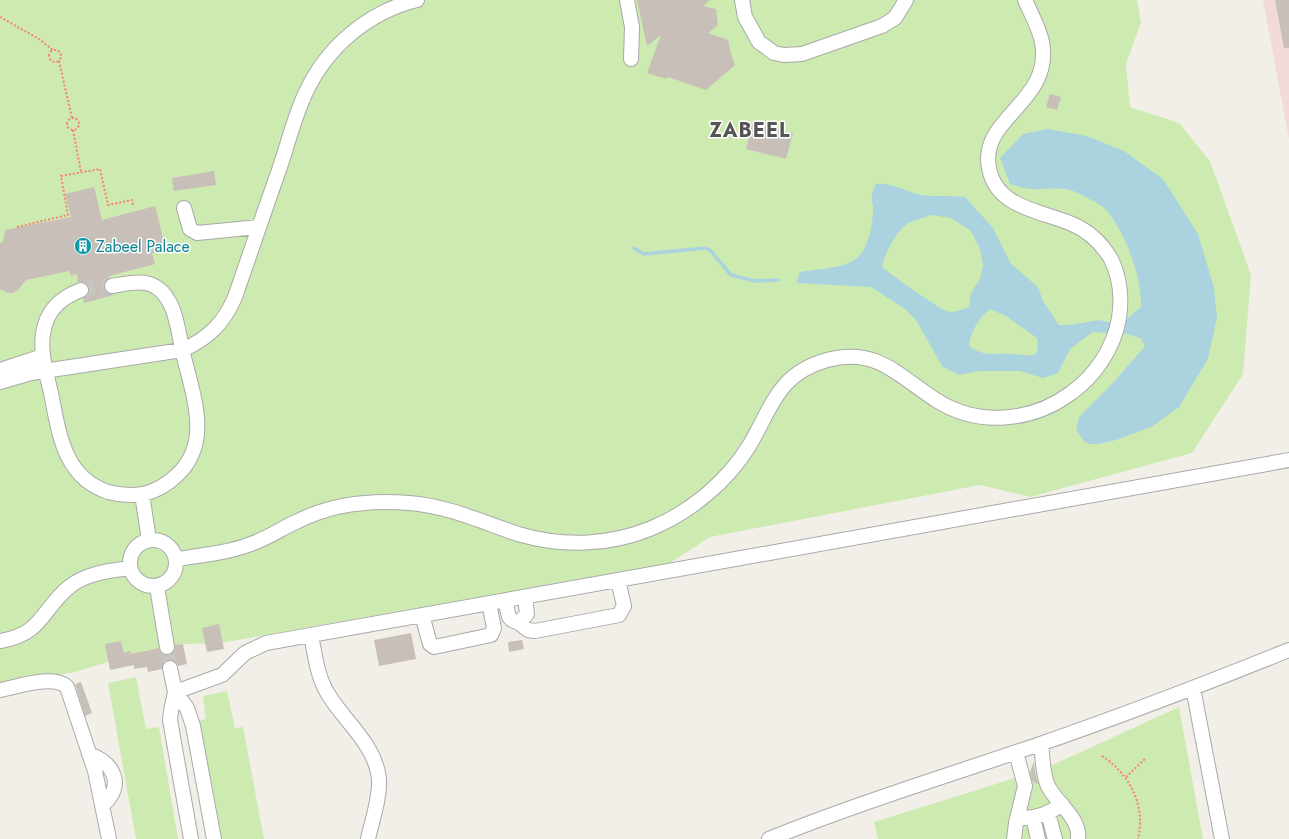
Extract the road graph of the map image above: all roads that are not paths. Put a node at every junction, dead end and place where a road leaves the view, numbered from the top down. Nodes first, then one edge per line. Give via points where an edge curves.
1 (417, 0) edge
2 (627, 0) edge
3 (742, 0) edge
4 (906, 0) edge
5 (1025, 0) edge
6 (631, 59) dead end
7 (184, 208) dead end
8 (259, 227) junction
9 (112, 286) tunnel mouth
10 (81, 290) tunnel mouth
11 (182, 350) junction
12 (44, 356) junction
13 (0, 370) edge
14 (46, 370) junction
15 (0, 382) edge
16 (1289, 460) edge
17 (142, 494) junction
18 (149, 540) junction
19 (177, 559) junction
20 (130, 568) junction
21 (618, 580) junction
22 (158, 587) junction
23 (525, 597) junction
24 (505, 600) junction
25 (489, 603) junction
26 (422, 615) junction
27 (519, 623) junction
28 (311, 635) junction
29 (0, 641) edge
30 (167, 647) tunnel mouth
31 (1289, 650) edge
32 (170, 668) tunnel mouth
33 (1193, 688) junction
34 (0, 690) edge
35 (175, 692) junction
36 (1041, 744) junction
37 (1016, 752) junction
38 (1062, 804) junction
39 (1048, 813) junction
40 (1033, 817) junction
41 (1017, 818) junction
42 (109, 839) edge
43 (191, 839) edge
44 (214, 839) edge
45 (368, 839) edge
46 (769, 839) edge
47 (1014, 839) edge
48 (1038, 839) edge
49 (1055, 839) edge
50 (1078, 839) edge
51 (1222, 839) edge

1 - 8 street via 382,12 356,29 317,71 300,106
2 - 6 street via 632,27
3 - 4 street via 746,17 759,42 774,53 793,56 882,26 895,18
5 - 19 street via 1042,38 1042,62 1029,96 993,137 988,157 991,177 1011,201 1072,224 1093,237 1112,261 1120,291 1118,321 1109,349 1090,376 1063,399 1030,414 999,418 983,417 953,409 939,402 900,373 875,361 861,358 832,359 806,369 784,386 769,407 741,458 709,492 668,521 634,535 599,542 549,541 519,534 448,509 398,502 373,503 341,506 311,515 269,537 239,548
7 - 8 street via 190,229 197,233
8 - 11 street via 226,317 206,337
9 - 11 street via 137,283 155,286 160,290 170,305
10 - 12 street via 63,299 47,319 43,335
11 - 14 street
11 - 17 street via 197,414 197,441 191,458 180,473 159,488
12 - 13 street
12 - 14 street
14 - 15 street
14 - 17 street via 61,441 73,467 87,481 104,490 122,495
16 - 21 street
17 - 18 street
18 - 19 street via 167,544
18 - 20 street via 134,550 130,558
19 - 22 street via 173,577
20 - 22 street via 140,583
20 - 29 street via 96,574 78,581 62,594 46,616 32,628
21 - 23 street
21 - 27 street via 624,606 619,615 535,631 528,630
22 - 30 street
23 - 24 street
23 - 27 street via 527,614
24 - 25 street
24 - 27 street via 509,617
25 - 26 street
25 - 26 street via 494,628 491,635 434,647 430,644
26 - 28 street
28 - 35 street via 258,645 245,653 222,675
28 - 45 street via 319,672 327,692 371,753 378,770 378,790
31 - 33 street
32 - 35 street
33 - 36 street
33 - 51 street
34 - 42 street via 54,680 63,683 69,691 89,754 108,764 114,775 112,795 103,805
35 - 43 street via 171,725
35 - 44 street via 186,708 193,726
36 - 37 street
36 - 38 street via 1046,779 1051,791
37 - 41 street via 1025,786
37 - 46 street via 882,797
38 - 39 street
38 - 50 street via 1074,824
39 - 40 street
39 - 49 street
40 - 41 street
40 - 48 street
41 - 47 street

